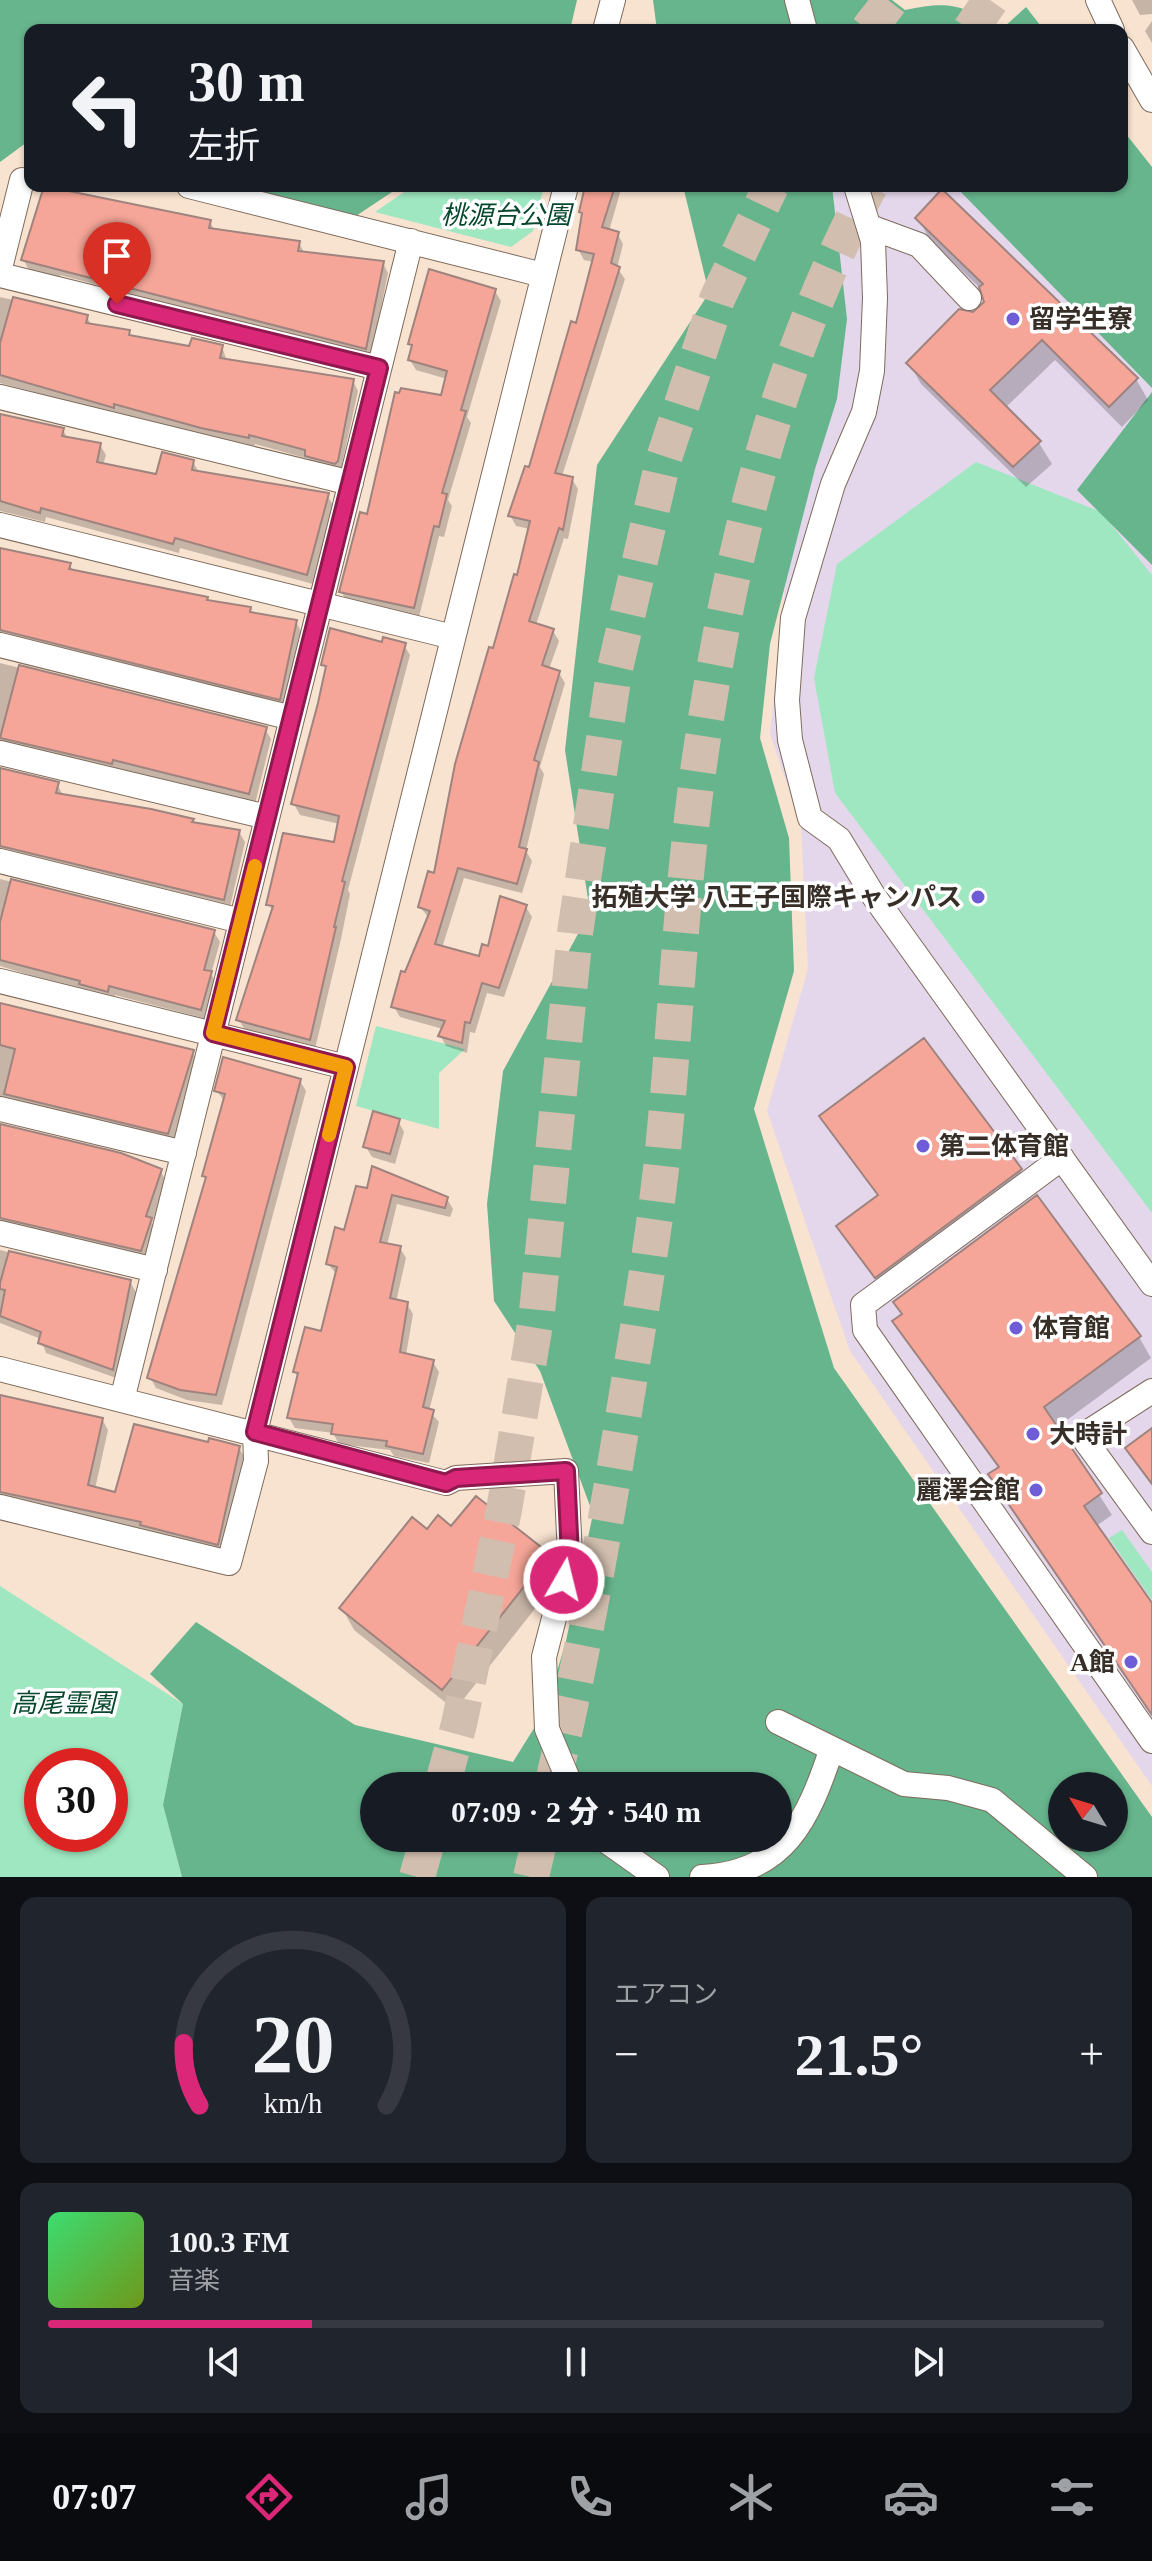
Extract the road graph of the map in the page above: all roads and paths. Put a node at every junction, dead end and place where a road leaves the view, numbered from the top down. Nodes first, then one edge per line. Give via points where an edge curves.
1 (613, 0) edge
2 (797, 0) edge
3 (1098, 0) edge
4 (607, 24) edge
5 (803, 24) edge
6 (1109, 24) edge
7 (1128, 58) edge
8 (1152, 100) edge
9 (24, 179) edge
10 (24, 184) edge
11 (213, 192) edge
12 (564, 192) edge
13 (858, 192) edge
14 (0, 198) edge
15 (870, 227) junction
16 (411, 241) junction
17 (0, 268) edge
18 (0, 275) edge
19 (543, 275) junction
20 (969, 298) dead end
21 (379, 368) junction
22 (0, 397) edge
23 (351, 483) junction
24 (0, 525) edge
25 (320, 605) junction
26 (453, 637) junction
27 (0, 645) edge
28 (292, 718) junction
29 (0, 753) edge
30 (267, 817) junction
31 (0, 861) edge
32 (241, 921) junction
33 (0, 981) edge
34 (213, 1033) junction
35 (346, 1067) junction
36 (0, 1109) edge
37 (184, 1153) junction
38 (1062, 1158) junction
39 (0, 1233) edge
40 (155, 1270) junction
41 (1152, 1284) edge
42 (0, 1369) edge
43 (1152, 1391) edge
44 (122, 1400) junction
45 (255, 1432) junction
46 (0, 1507) edge
47 (1152, 1532) edge
48 (778, 1722) dead end
49 (1152, 1741) edge
50 (831, 1751) junction
51 (565, 1772) edge
52 (622, 1852) edge
53 (657, 1877) edge
54 (702, 1877) edge
55 (1085, 1877) edge

1 - 4 street
2 - 5 street
3 - 6 street
7 - 8 street
9 - 14 street
10 - 17 street
11 - 16 street
12 - 19 street
13 - 15 street
15 - 20 street via 919,245
15 - 38 street via 875,298 872,371 864,412 833,484 793,618 790,740 810,818 839,839 873,895
16 - 19 street
16 - 21 street
18 - 21 street
19 - 26 street
21 - 23 street
22 - 23 street
23 - 25 street
24 - 25 street
25 - 26 street
25 - 28 street
26 - 35 street
27 - 28 street
28 - 30 street
29 - 30 street
30 - 32 street
31 - 32 street
32 - 34 street
33 - 34 street
34 - 35 street
34 - 37 street
35 - 45 street
36 - 37 street
37 - 40 street
38 - 41 street
38 - 49 street via 863,1305 865,1330
39 - 40 street
40 - 44 street
42 - 44 street
43 - 47 street via 1082,1436
44 - 45 street
45 - 46 street via 256,1461 229,1563
45 - 51 street via 446,1483 566,1471 570,1556 544,1657 547,1729
48 - 50 street
50 - 54 street via 797,1831 760,1862
50 - 55 street via 904,1784 992,1800
52 - 53 street

